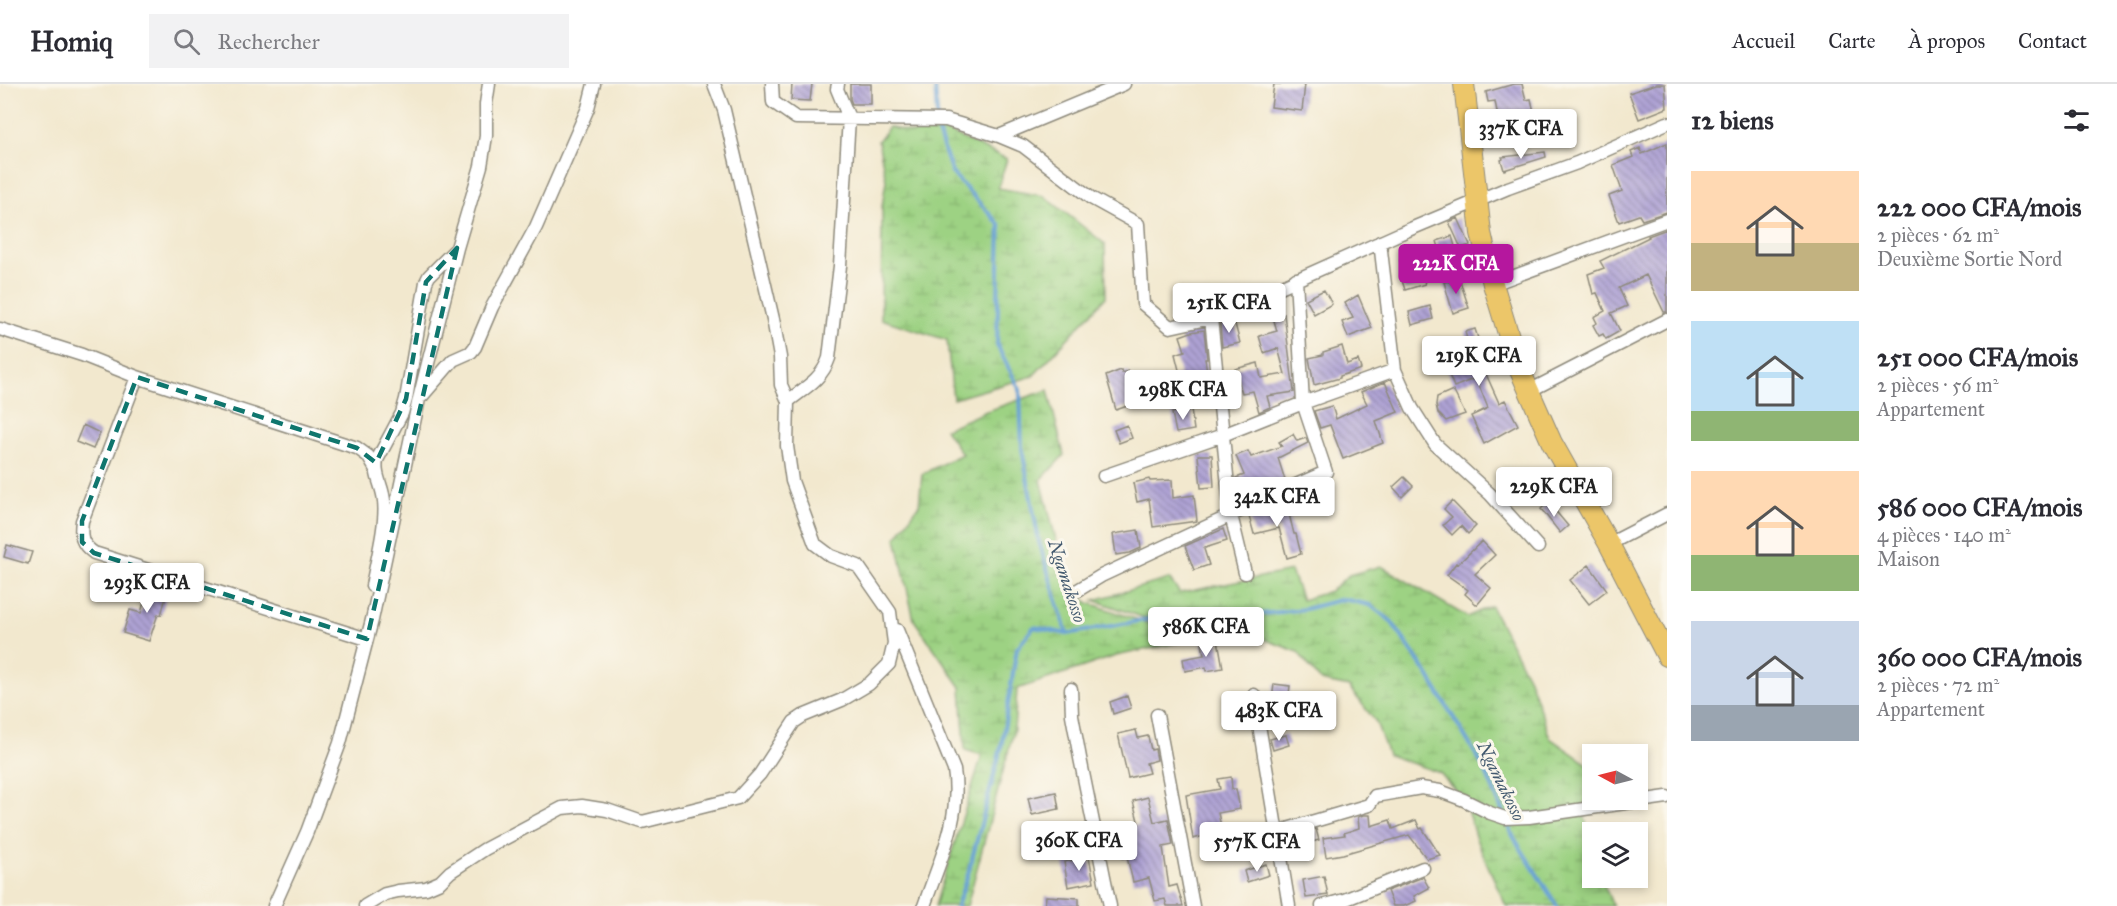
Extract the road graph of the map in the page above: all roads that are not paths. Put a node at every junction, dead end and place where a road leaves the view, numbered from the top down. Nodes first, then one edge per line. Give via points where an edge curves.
1 (489, 84) edge
2 (594, 84) edge
3 (714, 84) edge
4 (772, 84) edge
5 (838, 84) edge
6 (1124, 84) edge
7 (1464, 84) edge
8 (849, 118) junction
9 (1667, 123) edge
10 (999, 136) junction
11 (1478, 201) junction
12 (1667, 220) edge
13 (1380, 242) junction
14 (457, 248) junction
15 (1296, 279) junction
16 (1493, 284) junction
17 (1211, 318) junction
18 (1667, 320) edge
19 (0, 329) edge
20 (1395, 370) junction
21 (137, 377) junction
22 (1529, 391) junction
23 (419, 399) junction
24 (788, 401) junction
25 (1303, 403) junction
26 (1223, 435) junction
27 (375, 468) junction
28 (1104, 476) dead end
29 (1667, 514) edge
30 (1231, 515) junction
31 (1609, 544) junction
32 (1538, 547) dead end
33 (1245, 573) dead end
34 (1078, 591) dead end
35 (890, 612) junction
36 (372, 620) junction
37 (367, 639) junction
38 (1665, 646) edge
39 (1071, 689) dead end
40 (1254, 695) dead end
41 (1157, 715) dead end
42 (1667, 797) edge
43 (1277, 832) junction
44 (1423, 868) dead end
45 (274, 906) edge
46 (365, 906) edge
47 (924, 906) edge
48 (1110, 906) edge
49 (1193, 906) edge
50 (1289, 906) edge
51 (1322, 906) edge

1 - 14 street via 481,166
2 - 23 street via 588,108 536,227 475,347 453,360
3 - 24 street via 724,110 773,319 781,385
4 - 8 street via 773,102 796,118
5 - 8 street
6 - 10 street
7 - 11 main road
8 - 10 street via 946,120
8 - 24 street via 840,266 829,358 818,379
9 - 11 street
10 - 17 street via 1023,146 1091,198 1138,224 1143,304 1170,327
11 - 13 street
11 - 16 main road
12 - 16 street
13 - 15 street
13 - 20 street
14 - 23 street
14 - 27 street via 426,282 406,399
15 - 17 street
15 - 25 street
16 - 22 main road
17 - 26 street
18 - 22 street
19 - 21 street
20 - 25 street
20 - 32 street via 1412,408 1435,444 1490,494
21 - 27 street via 357,448
21 - 37 street via 82,521 82,542 87,548
22 - 31 main road via 1568,474
23 - 36 street
24 - 35 street via 787,446 792,481 815,544 831,556 858,566
25 - 26 street
25 - 30 street via 1326,472
26 - 28 street
26 - 30 street
27 - 36 street via 384,509 371,593
29 - 31 street
30 - 33 street
30 - 34 street via 1101,576
31 - 38 main road
35 - 46 street via 894,643 889,664 869,684 794,722 760,774 738,798 642,822 607,810 562,808 485,849 440,882 385,894
35 - 47 street via 956,780 951,829
36 - 37 street
37 - 45 street via 340,743
39 - 48 street via 1072,715
40 - 43 street
41 - 49 street
42 - 43 street via 1505,818 1440,790 1421,788 1375,796 1369,805
43 - 50 street
44 - 51 street

